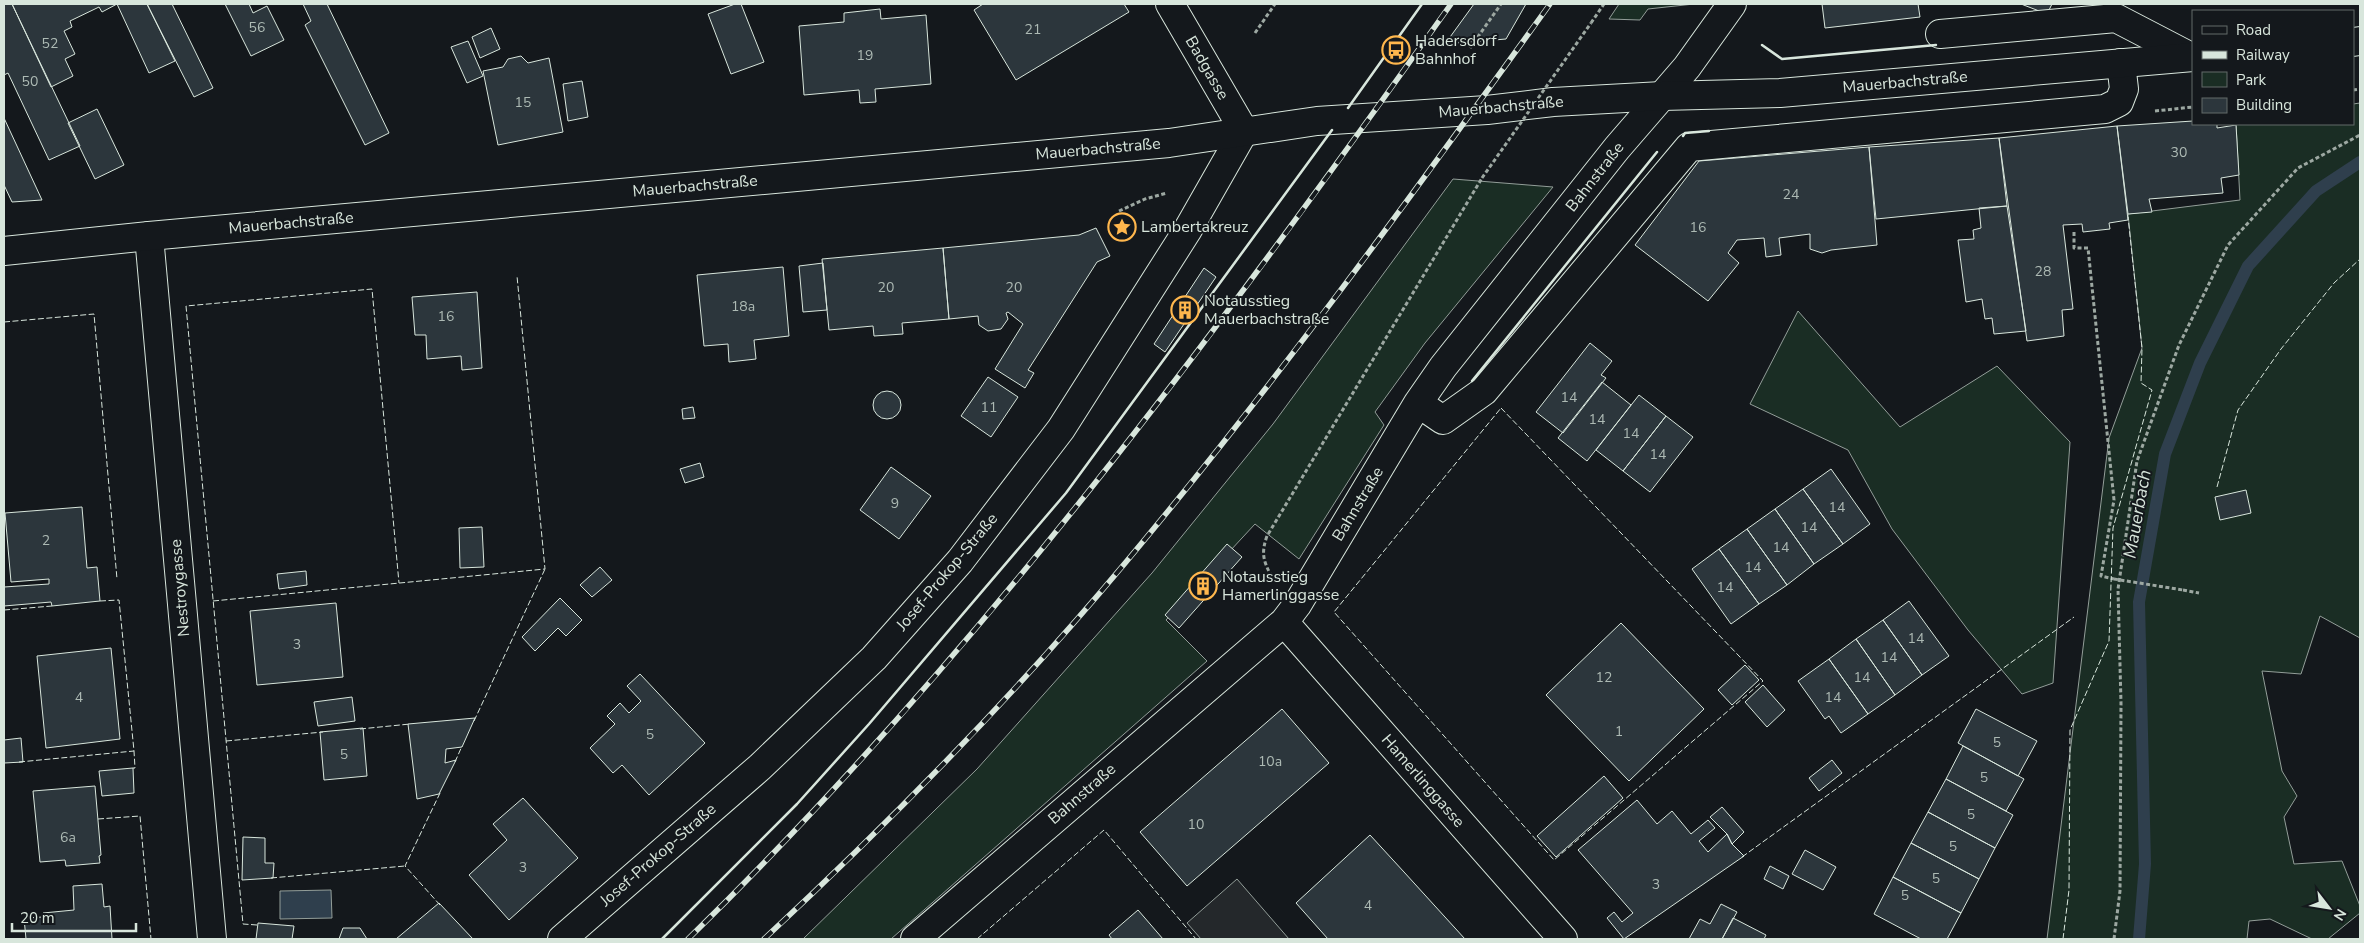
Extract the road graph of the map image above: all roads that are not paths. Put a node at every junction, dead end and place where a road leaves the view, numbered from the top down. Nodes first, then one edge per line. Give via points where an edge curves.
1 (1170, 4) edge
2 (1732, 4) edge
3 (1940, 34) dead end
4 (2192, 57) edge
5 (2121, 63) junction
6 (1662, 96) junction
7 (1244, 131) junction
8 (149, 236) junction
9 (4, 251) edge
10 (1418, 403) junction
11 (1290, 614) junction
12 (212, 939) edge
13 (562, 939) edge
14 (915, 939) edge
15 (1563, 939) edge

1 - 7 street, Badgasse
2 - 6 street, Bahnstraße
3 - 4 street via 2116,18
4 - 5 street, Mauerbachstraße
5 - 6 street, Mauerbachstraße via 1780,93
5 - 10 street via 2124,89 2119,102 2105,109 1689,147 1484,390 1443,420
6 - 7 street, Mauerbachstraße via 1317,121
6 - 10 street, Bahnstraße via 1443,367
7 - 8 street, Mauerbachstraße via 1169,143
7 - 13 street, Josef-Prokop-Straße via 1187,231 1061,429 960,561 874,658 760,767
8 - 9 street, Mauerbachstraße
8 - 12 street, Nestroygasse
10 - 11 street, Bahnstraße
11 - 14 street, Bahnstraße
11 - 15 street, Hamerlinggasse

